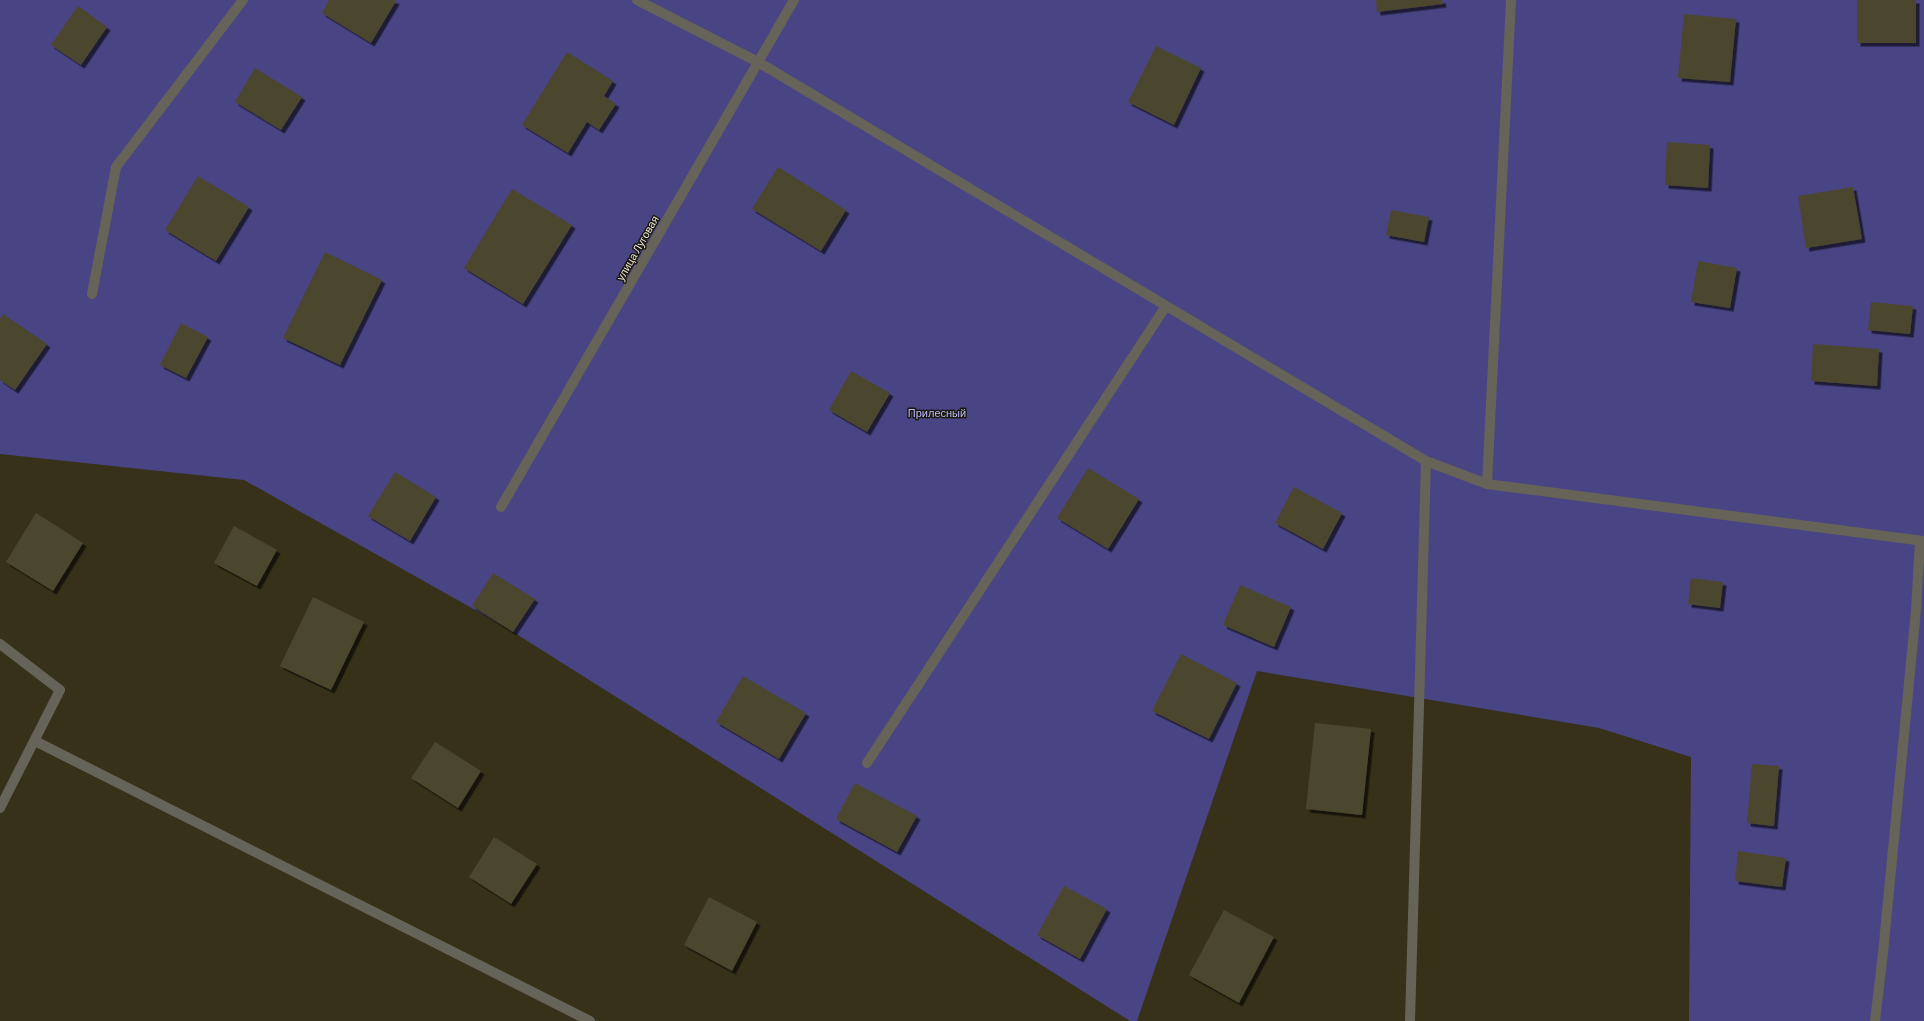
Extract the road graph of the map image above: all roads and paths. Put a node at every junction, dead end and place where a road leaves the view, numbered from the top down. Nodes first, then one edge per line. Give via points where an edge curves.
1 (243, 0) edge
2 (637, 0) edge
3 (794, 0) edge
4 (1511, 0) edge
5 (758, 62) junction
6 (92, 294) dead end
7 (1166, 306) junction
8 (1426, 461) junction
9 (1487, 484) junction
10 (501, 507) dead end
11 (1922, 541) edge
12 (0, 644) edge
13 (35, 741) junction
14 (867, 763) dead end
15 (0, 808) edge
16 (590, 1021) edge
17 (1410, 1021) edge
18 (1875, 1021) edge

1 - 6 street via 116,167
2 - 5 street
3 - 5 street, улица Луговая
4 - 9 street
5 - 7 street
5 - 10 street, улица Луговая
7 - 8 street
7 - 14 street
8 - 9 street
8 - 17 street
9 - 11 street
11 - 18 street
12 - 13 street via 60,690
13 - 15 street
13 - 16 street

